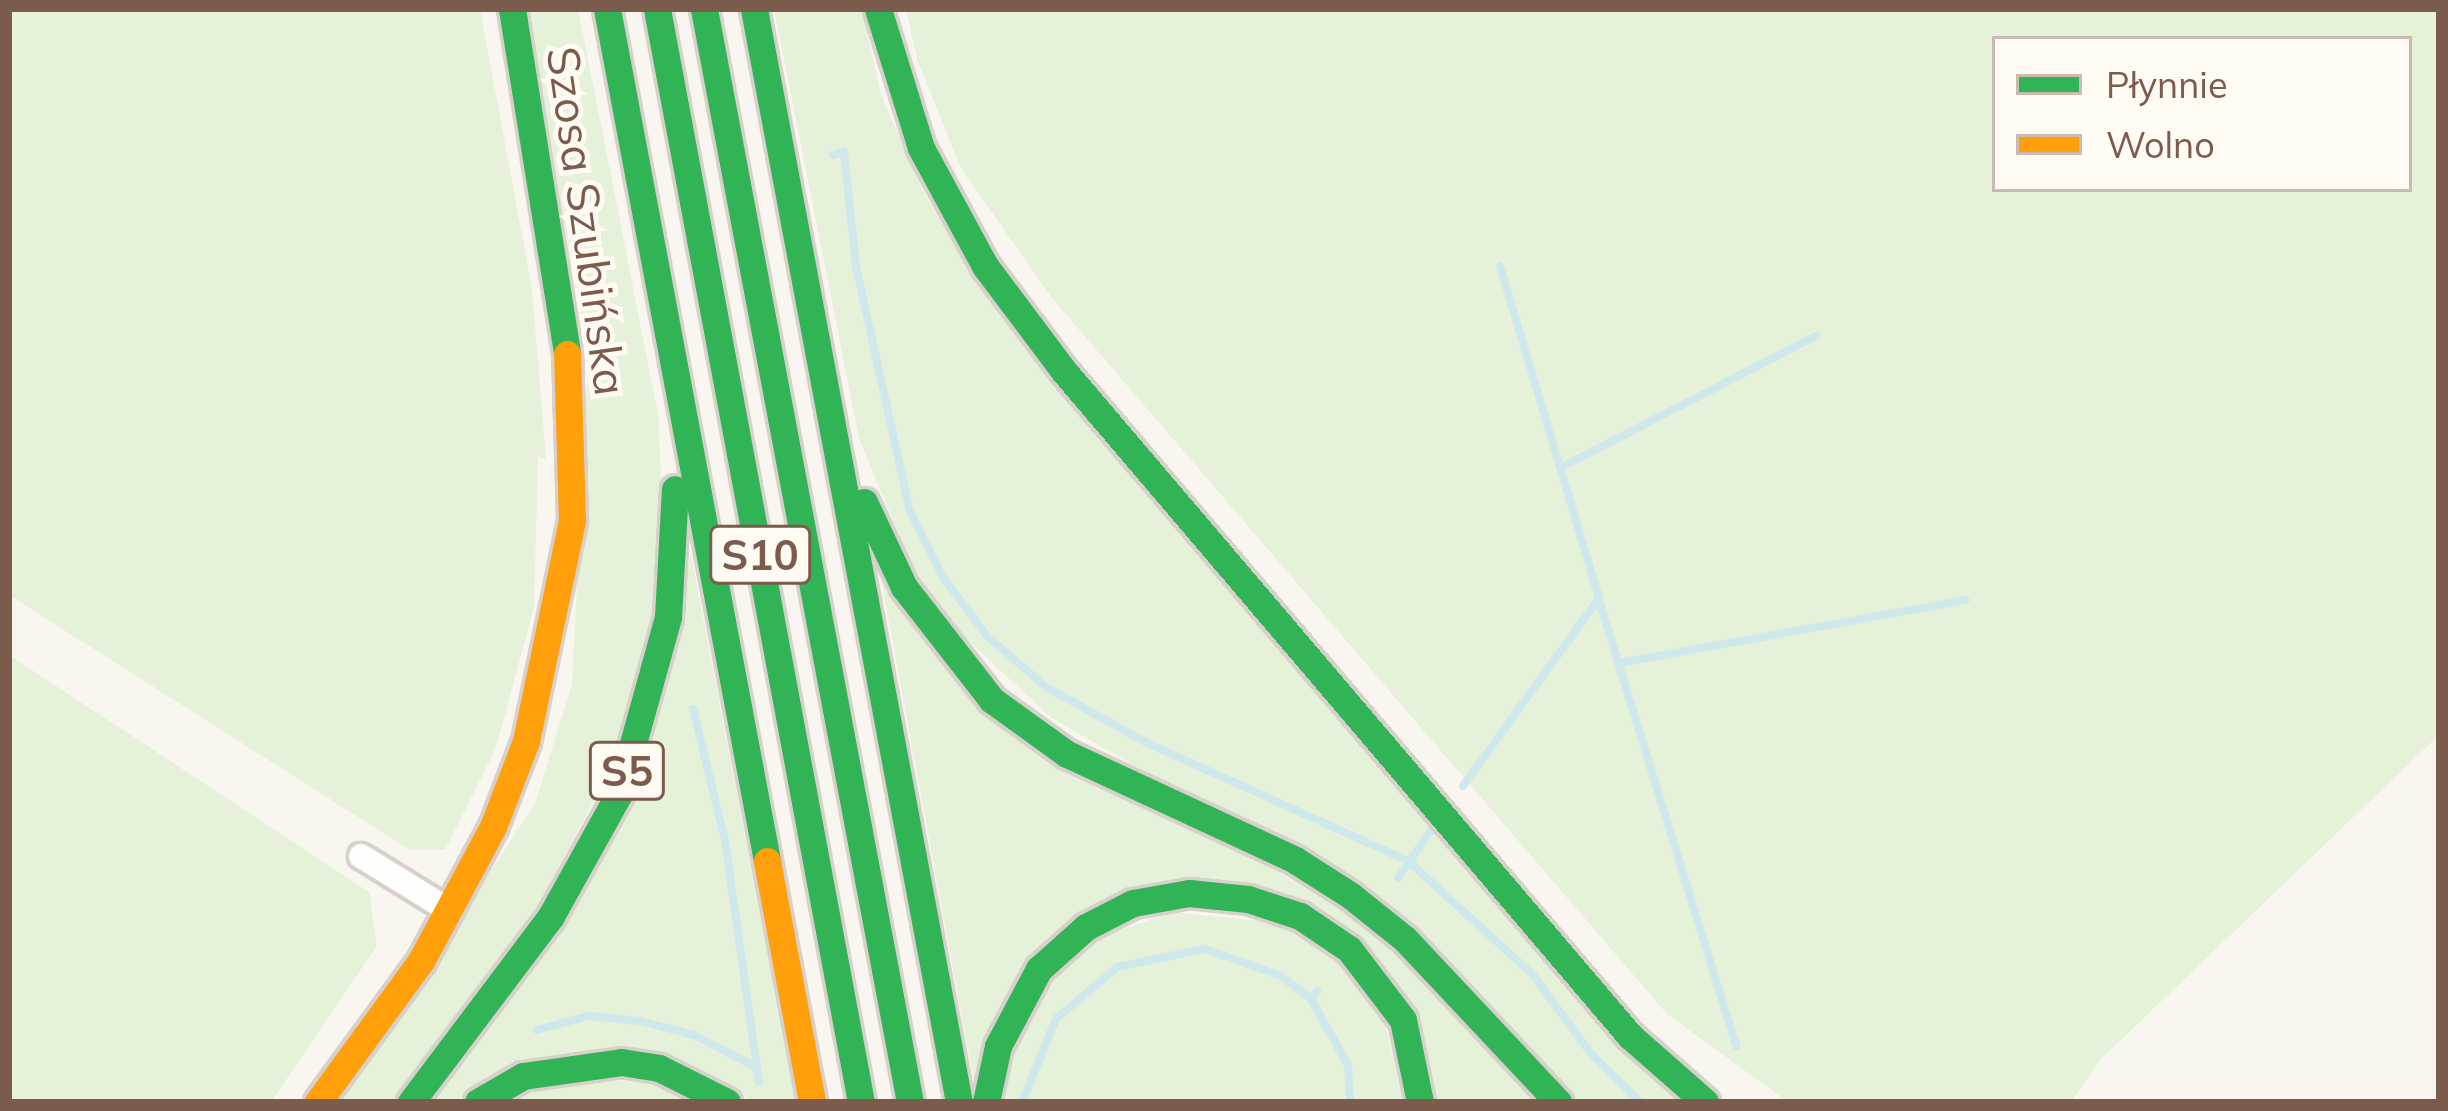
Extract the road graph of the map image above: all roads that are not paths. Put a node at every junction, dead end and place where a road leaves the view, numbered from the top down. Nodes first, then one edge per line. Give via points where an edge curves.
1 (512, 9) edge
2 (608, 9) edge
3 (657, 9) edge
4 (704, 9) edge
5 (754, 9) edge
6 (878, 9) edge
7 (672, 380) junction
8 (835, 426) junction
9 (361, 856) dead end
10 (450, 910) junction
11 (318, 1102) edge
12 (411, 1102) edge
13 (478, 1102) edge
14 (727, 1102) edge
15 (812, 1102) edge
16 (861, 1102) edge
17 (910, 1102) edge
18 (959, 1102) edge
19 (986, 1102) edge
20 (1420, 1102) edge
21 (1558, 1102) edge
22 (1705, 1102) edge

1 - 10 main road, Szosa Szubińska via 568,326 572,520 526,740
2 - 7 main road, S5
3 - 16 main road, S10
4 - 17 main road, S10
5 - 8 main road
6 - 22 main road via 921,148 985,266 1064,370 1630,1036
7 - 12 main road, S5 via 676,511 668,616 619,794 551,916
7 - 15 main road
8 - 18 main road
8 - 21 main road via 904,587 992,700 1106,776 1295,860 1350,895 1405,939
9 - 10 street
10 - 11 main road, Szosa Szubińska
13 - 14 main road via 524,1076 621,1062 659,1068
19 - 20 main road via 998,1046 1039,969 1086,927 1132,902 1189,893 1248,899 1300,916 1349,949 1402,1020

